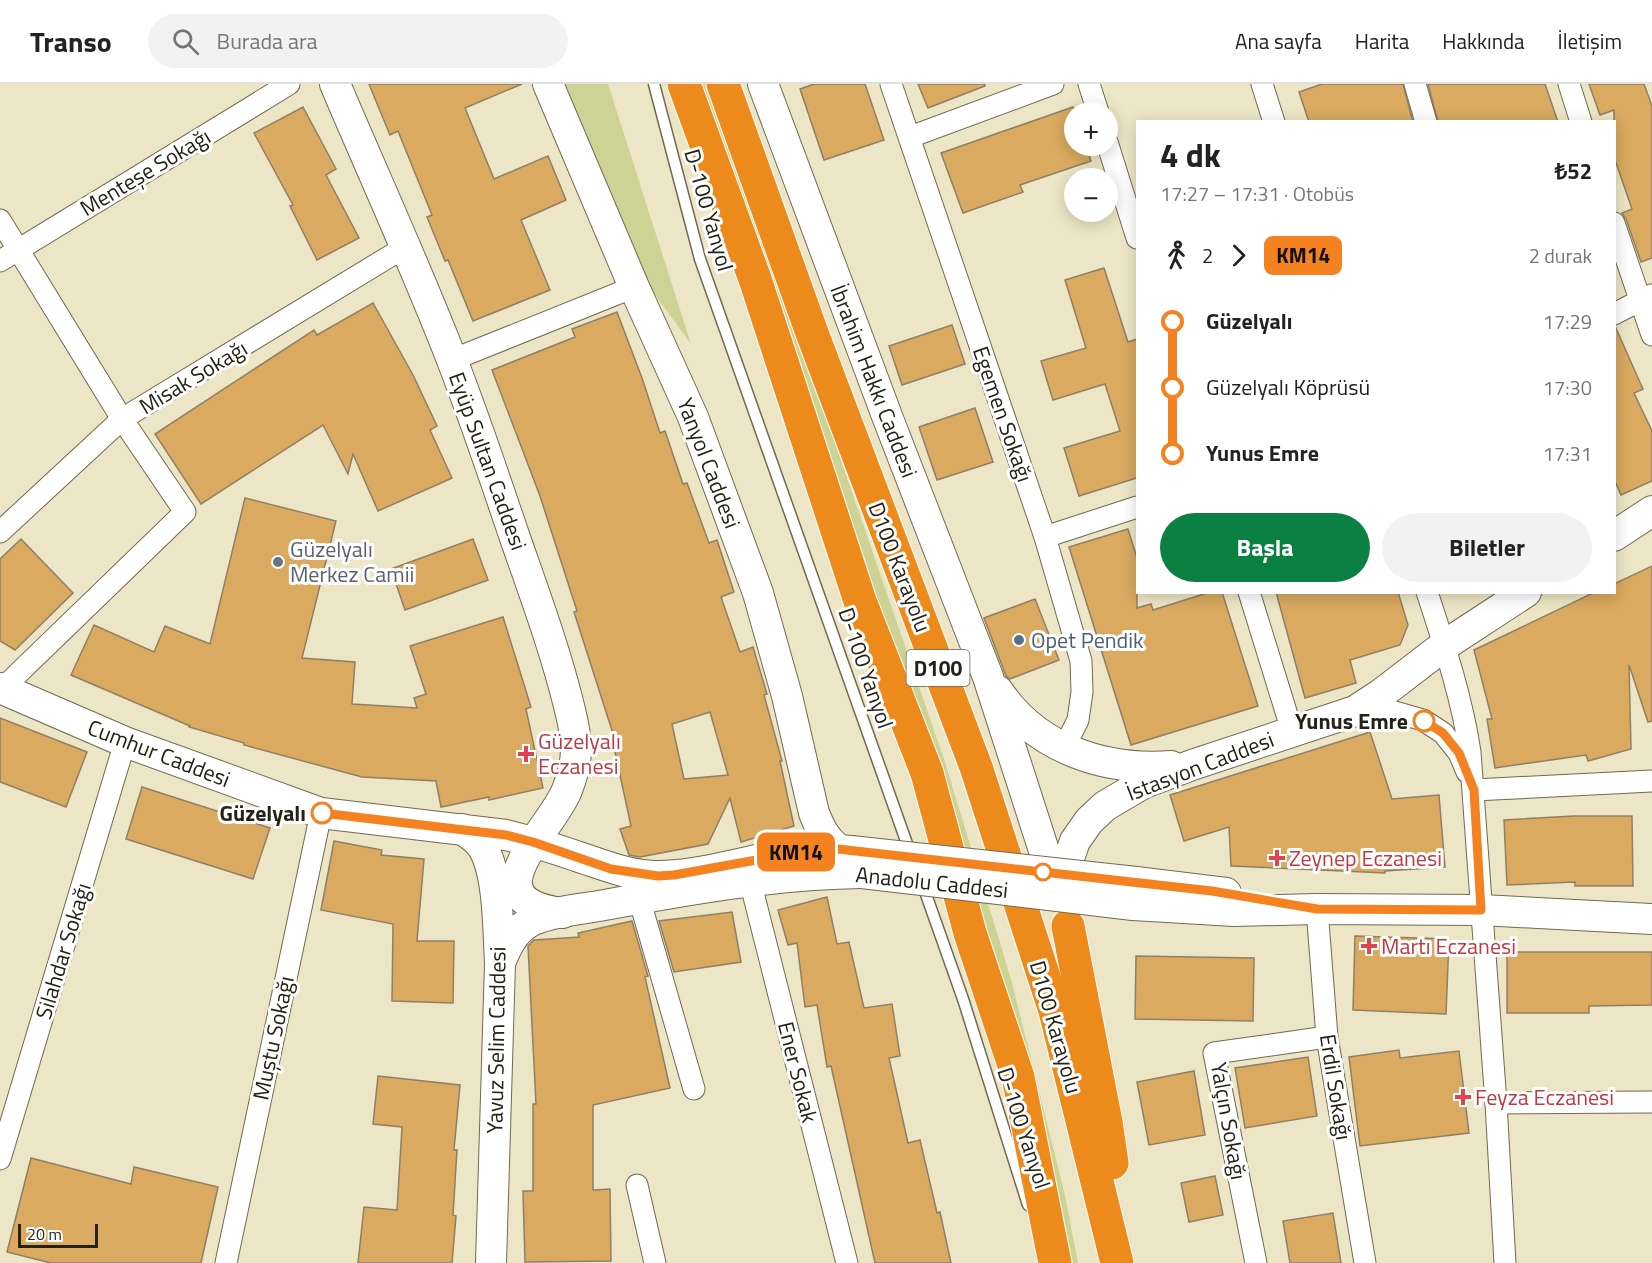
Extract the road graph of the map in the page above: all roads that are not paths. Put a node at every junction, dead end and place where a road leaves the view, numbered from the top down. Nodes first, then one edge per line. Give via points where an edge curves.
1 (289, 84) edge
2 (335, 84) edge
3 (548, 84) edge
4 (654, 84) edge
5 (684, 84) edge
6 (723, 84) edge
7 (763, 84) edge
8 (891, 84) edge
9 (1053, 84) edge
10 (1089, 84) edge
11 (1262, 84) edge
12 (1415, 84) edge
13 (1569, 84) edge
14 (1095, 102) edge
15 (1273, 120) edge
16 (1425, 120) edge
17 (1580, 120) edge
18 (910, 137) junction
19 (1111, 156) edge
20 (0, 220) edge
21 (1616, 227) edge
22 (1136, 235) edge
23 (405, 247) junction
24 (8, 256) edge
25 (634, 288) junction
26 (1646, 298) edge
27 (1616, 313) edge
28 (1652, 335) edge
29 (452, 360) junction
30 (122, 419) junction
31 (1136, 507) edge
32 (1652, 511) edge
33 (0, 532) edge
34 (1616, 535) edge
35 (1045, 537) junction
36 (1250, 594) edge
37 (1428, 594) edge
38 (1523, 594) edge
39 (1445, 645) junction
40 (988, 677) junction
41 (1, 689) edge
42 (1355, 711) junction
43 (1292, 731) junction
44 (125, 742) junction
45 (1064, 748) junction
46 (1192, 765) junction
47 (1652, 781) edge
48 (1474, 790) junction
49 (321, 813) junction
50 (462, 829) junction
51 (535, 849) junction
52 (851, 858) junction
53 (750, 881) junction
54 (639, 898) junction
55 (1317, 909) junction
56 (1481, 910) junction
57 (563, 913) junction
58 (1652, 919) edge
59 (1068, 926) junction
60 (500, 963) junction
61 (1327, 1037) junction
62 (694, 1089) dead end
63 (1652, 1102) edge
64 (1496, 1103) junction
65 (0, 1159) edge
66 (637, 1185) dead end
67 (1032, 1216) dead end
68 (1038, 1235) dead end
69 (226, 1263) edge
70 (491, 1263) edge
71 (655, 1263) edge
72 (847, 1263) edge
73 (1047, 1263) edge
74 (1055, 1263) edge
75 (1117, 1263) edge
76 (1127, 1263) edge
77 (1256, 1263) edge
78 (1365, 1263) edge
79 (1505, 1263) edge

1 - 24 street, Menteşe Sokağı
2 - 23 street, Eyüp Sultan Caddesi
3 - 25 street, Yanyol Caddesi
4 - 67 lane, D-100 Yanyol via 700,259 963,999
5 - 74 highway, D100 Karayolu / D100 via 755,279 860,601 927,773 970,933 1018,1077
6 - 75 highway, D100 Karayolu / D100 via 979,778 1055,1011
7 - 40 street, İbrahim Hakkı Caddesi
8 - 18 street, Egemen Sokağı
9 - 18 street
10 - 14 street
11 - 15 street
12 - 16 street
13 - 17 street
18 - 35 street, Egemen Sokağı
19 - 22 street
20 - 24 street
21 - 26 street
23 - 29 street, Eyüp Sultan Caddesi
23 - 30 street, Misak Sokağı
24 - 30 street
25 - 29 street
25 - 52 street, Yanyol Caddesi via 693,417 758,593 819,827 827,840
26 - 27 street
26 - 28 street
29 - 51 street, Eyüp Sultan Caddesi via 537,603 575,728 578,749 573,773
30 - 33 street, Misak Sokağı
30 - 41 street via 185,512
31 - 35 street
32 - 34 street
35 - 45 street, Egemen Sokağı via 1080,661 1082,692 1078,720
36 - 43 street
37 - 39 street
38 - 39 street, İstasyon Caddesi
39 - 42 street, İstasyon Caddesi
39 - 48 street via 1467,734
40 - 45 street via 1006,704 1026,723
40 - 59 street
41 - 44 street, Cumhur Caddesi
42 - 43 street, İstasyon Caddesi
42 - 48 street, İstasyon Caddesi via 1388,710 1423,720 1443,733 1459,753
43 - 46 street, İstasyon Caddesi
44 - 49 street, Cumhur Caddesi
44 - 65 street, Silahdar Sokağı
45 - 46 street via 1117,765
46 - 59 street, İstasyon Caddesi via 1124,793 1089,821 1075,841 1068,861
47 - 48 street
48 - 56 street
49 - 50 street, Cumhur Caddesi
49 - 69 street, Muştu Sokağı
50 - 51 street, Anadolu Caddesi via 506,835
50 - 60 street, Yavuz Selim Caddesi via 478,840 491,871
51 - 52 street, Anadolu Caddesi via 611,869 658,876 811,850
51 - 57 street via 518,869 522,896 538,908
52 - 53 street, Anadolu Caddesi via 816,874
52 - 55 street, Anadolu Caddesi, bridge via 1135,894 1233,911
53 - 54 street, Anadolu Caddesi
53 - 72 street, Ener Sokak
54 - 57 street, Anadolu Caddesi
54 - 62 street
55 - 56 street, Anadolu Caddesi
55 - 61 street, Erdil Sokağı
56 - 58 street, Anadolu Caddesi
56 - 64 street
57 - 60 street, Anadolu Caddesi via 530,921 518,930
59 - 76 highway via 1106,1122
60 - 70 street, Yavuz Selim Caddesi
61 - 77 street, Yalçın Sokağı via 1214,1053
61 - 78 street, Erdil Sokağı
63 - 64 street
64 - 79 street
66 - 71 street
68 - 73 lane

